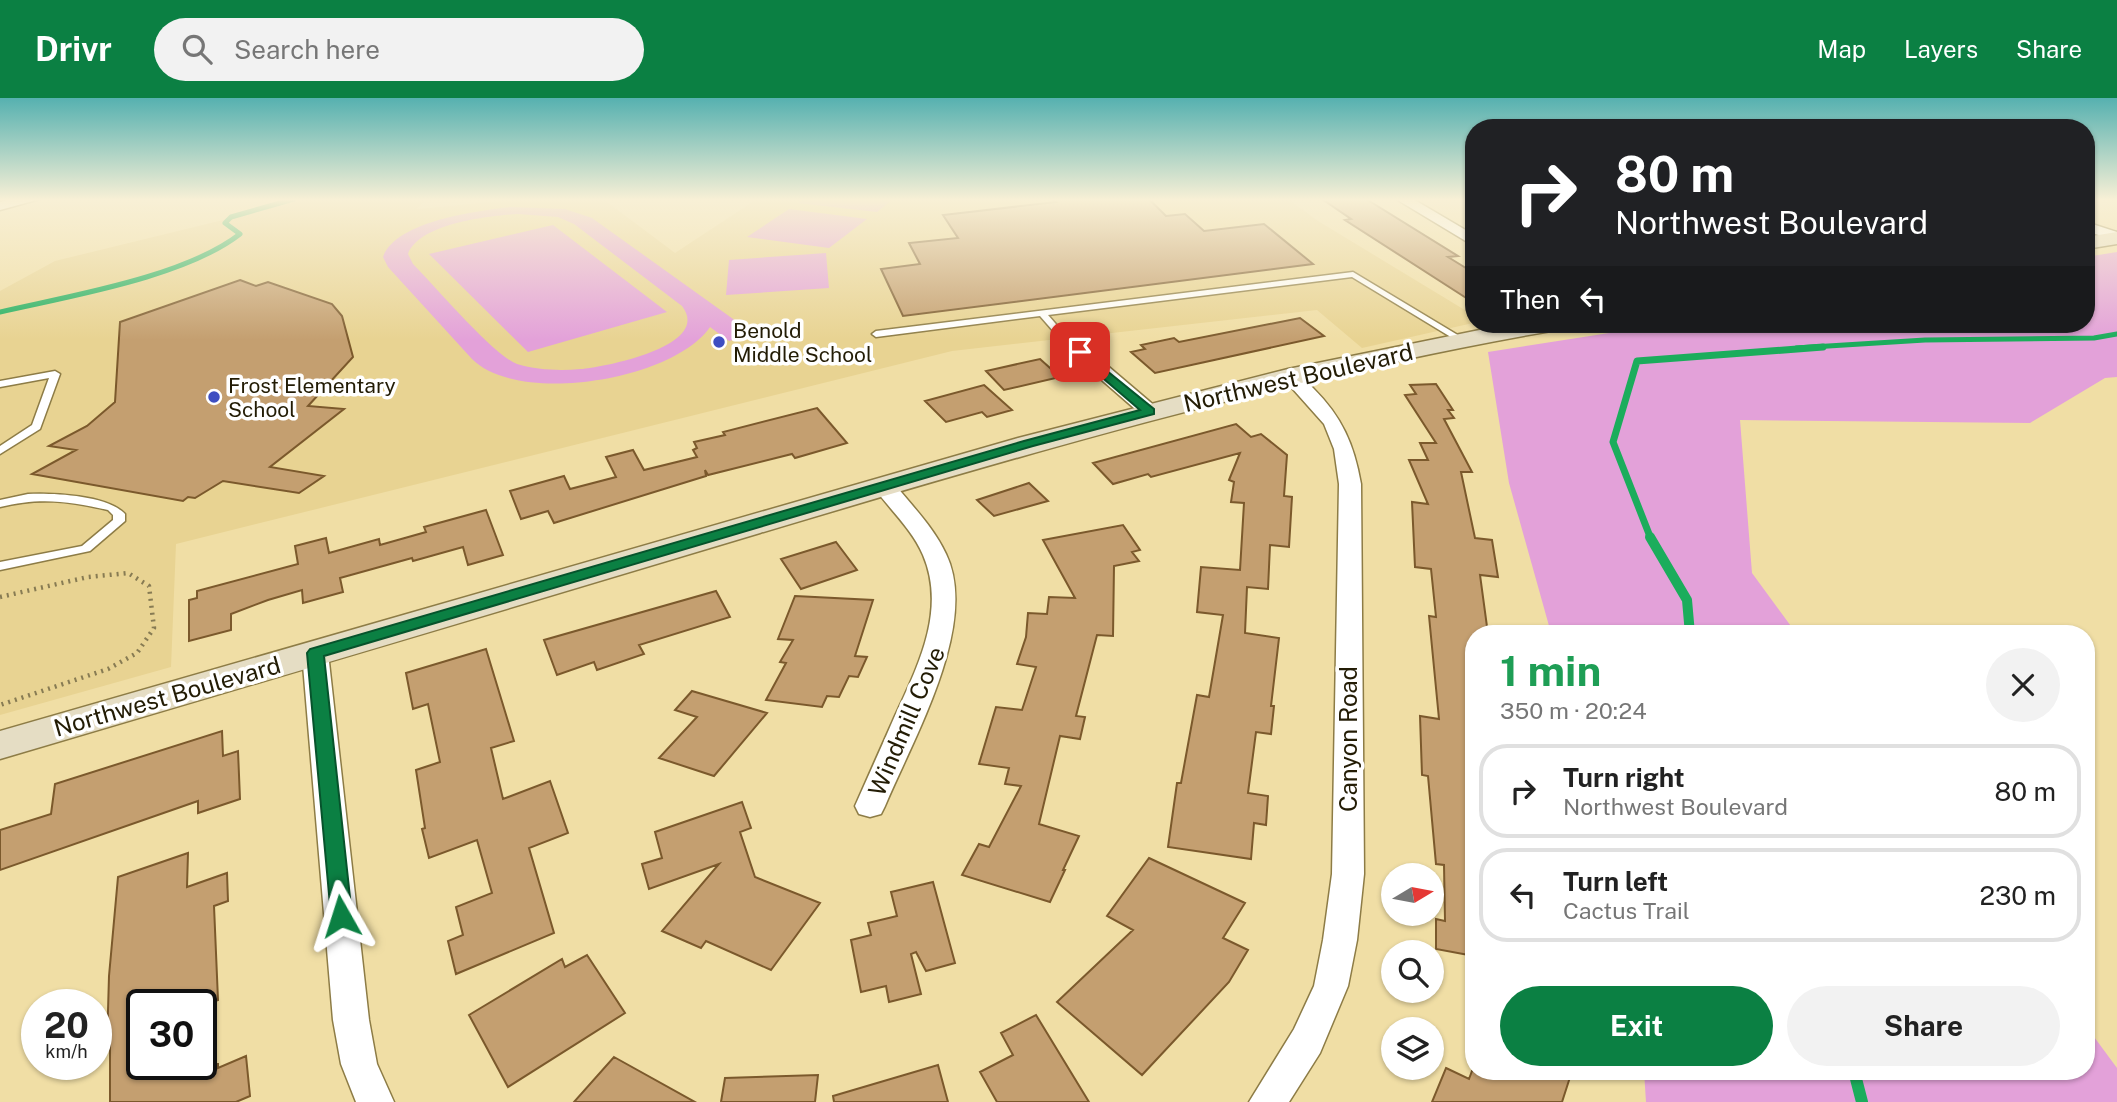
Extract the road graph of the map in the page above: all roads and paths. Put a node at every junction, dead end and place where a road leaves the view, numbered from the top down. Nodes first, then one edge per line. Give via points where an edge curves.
1 (1042, 313) junction
2 (1501, 333) edge
3 (876, 334) dead end
4 (1064, 338) joint
5 (1462, 340) junction
6 (1292, 378) junction
7 (0, 384) edge
8 (1149, 411) junction
9 (0, 451) edge
10 (884, 486) junction
11 (0, 504) edge
12 (0, 566) edge
13 (0, 597) edge
14 (316, 653) junction
15 (0, 705) edge
16 (0, 745) edge
17 (870, 806) dead end
18 (375, 1102) edge
19 (1268, 1102) edge

1 - 3 lane
1 - 4 lane
1 - 5 lane via 1353,274
2 - 5 street, Northwest Boulevard
4 - 8 street
5 - 6 street, Northwest Boulevard
6 - 8 street, Northwest Boulevard
6 - 19 street, Canyon Road via 1342,436 1350,484 1348,874 1331,986 1307,1041
7 - 9 lane via 55,374 36,427
8 - 10 street, Northwest Boulevard
10 - 14 street, Northwest Boulevard
10 - 17 street, Windmill Cove via 936,557 944,616 932,664
11 - 12 lane via 44,496 112,508 119,521 86,549
13 - 15 path via 128,573 149,586 154,628 137,653 108,669
14 - 16 street, Northwest Boulevard
14 - 18 street via 351,1020 359,1063

